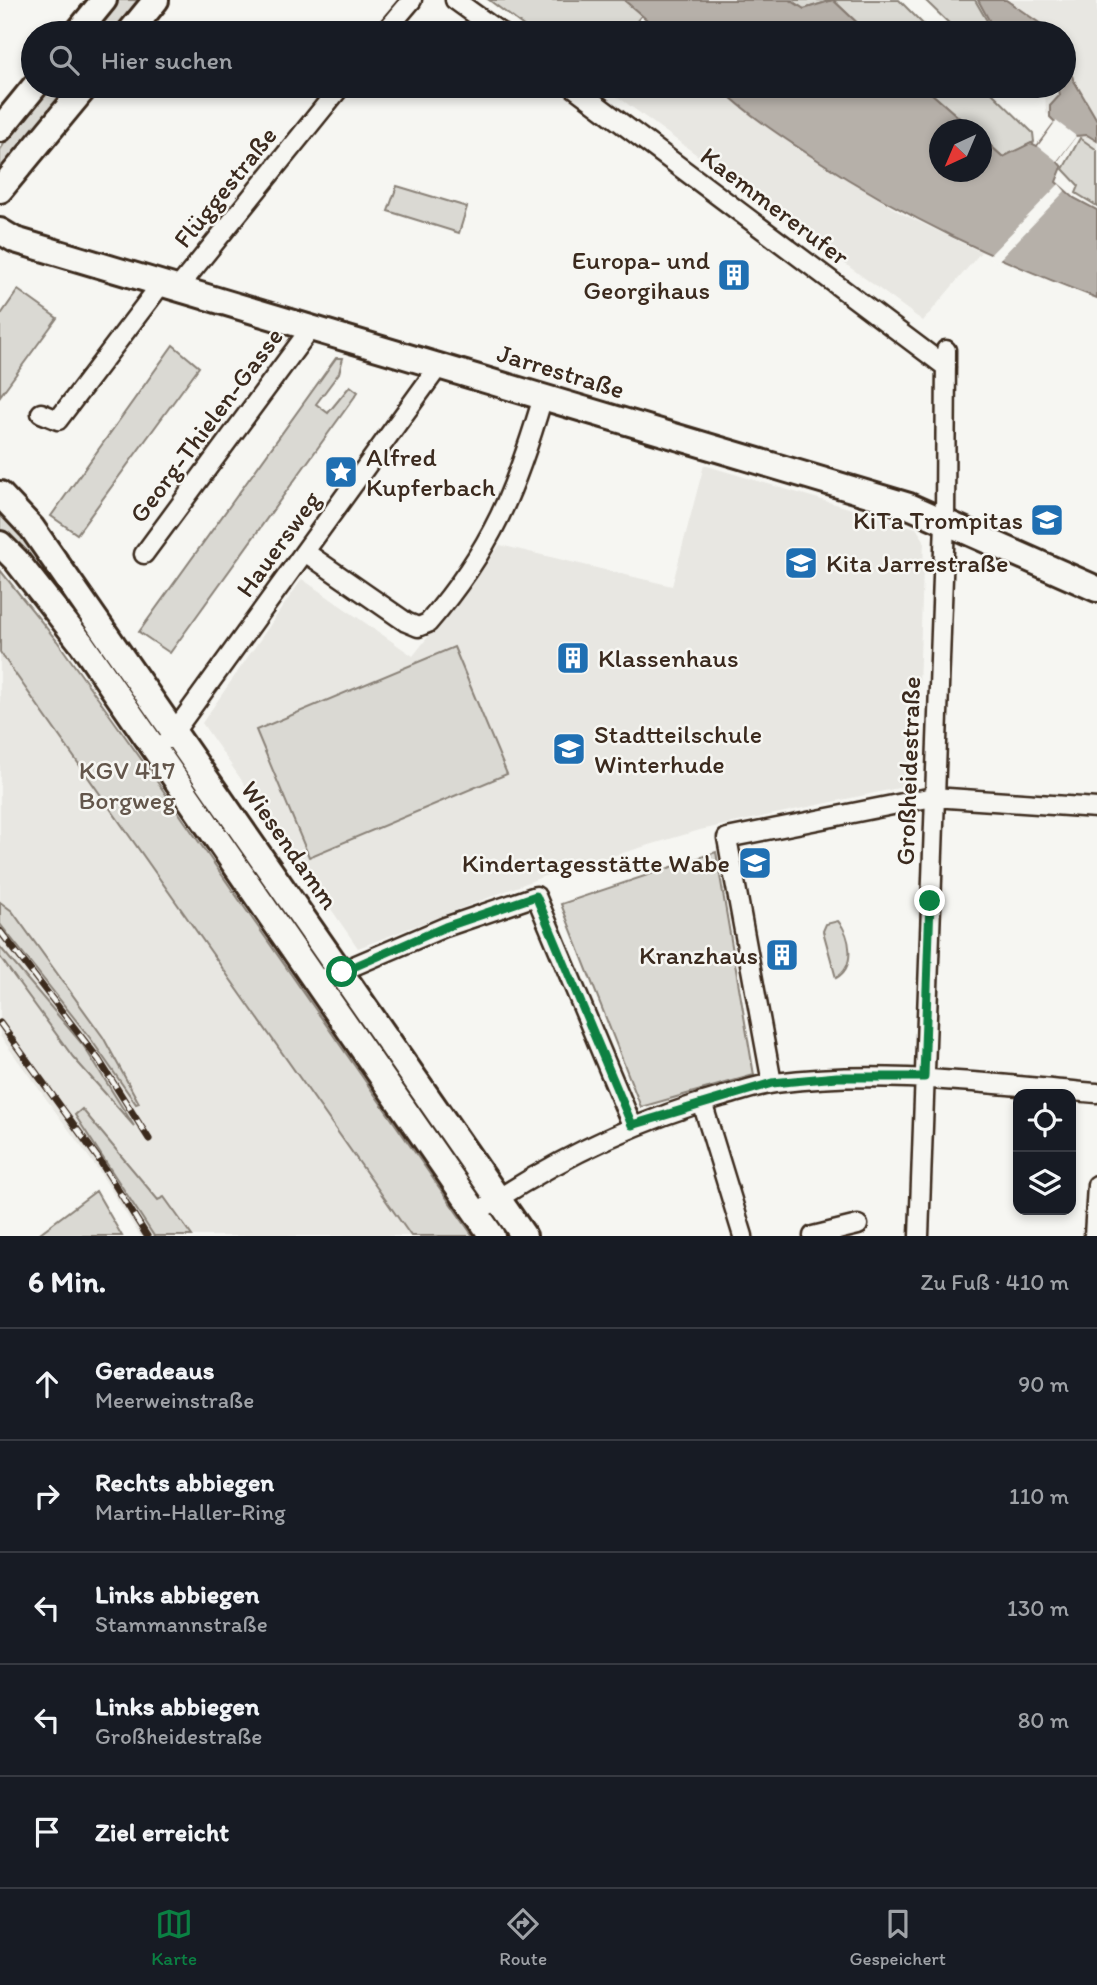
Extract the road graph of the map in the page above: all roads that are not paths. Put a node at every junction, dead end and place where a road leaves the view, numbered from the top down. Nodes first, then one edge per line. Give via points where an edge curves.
1 (104, 0) edge
2 (156, 0) edge
3 (412, 0) edge
4 (455, 0) edge
5 (87, 21) edge
6 (139, 21) edge
7 (394, 21) edge
8 (484, 21) edge
9 (25, 98) edge
10 (76, 98) edge
11 (331, 98) edge
12 (588, 98) edge
13 (0, 129) edge
14 (0, 190) edge
15 (0, 231) edge
16 (170, 286) junction
17 (312, 328) junction
18 (946, 359) joint
19 (439, 366) junction
20 (543, 397) junction
21 (41, 413) dead end
22 (0, 494) edge
23 (945, 522) junction
24 (0, 544) edge
25 (305, 552) junction
26 (144, 554) dead end
27 (1097, 589) edge
28 (174, 731) junction
29 (159, 753) junction
30 (933, 797) junction
31 (1097, 808) edge
32 (342, 972) junction
33 (316, 982) junction
34 (924, 1077) junction
35 (772, 1083) junction
36 (1097, 1093) edge
37 (702, 1102) junction
38 (632, 1125) junction
39 (1097, 1185) edge
40 (498, 1198) junction
41 (476, 1213) junction
42 (858, 1225) dead end
43 (492, 1236) edge
44 (524, 1236) edge
45 (743, 1236) edge
46 (813, 1236) edge
47 (919, 1236) edge
48 (1094, 1236) edge

1 - 5 street
2 - 6 street
3 - 7 street
4 - 8 street
9 - 13 street
10 - 14 street
11 - 16 street, Flüggestraße
12 - 18 street, Kaemmererufer
15 - 16 street, Jarrestraße via 15,240
16 - 17 street, Jarrestraße
16 - 21 street, Flüggestraße via 58,420
17 - 19 street, Jarrestraße
17 - 26 street, Georg-Thielen-Gasse
18 - 23 street, Großheidestraße
19 - 20 street, Jarrestraße
19 - 25 street, Hauersweg
20 - 23 street, Jarrestraße via 909,506
20 - 25 street via 518,479 498,523 428,623 418,627 406,622
22 - 28 street, Wiesendamm via 32,528
23 - 27 street, Jarrestraße
23 - 30 street, Großheidestraße
24 - 29 street via 82,644
25 - 28 street, Hauersweg
28 - 29 street, Hauersweg
28 - 32 street, Wiesendamm
29 - 33 street
30 - 31 street
30 - 34 street, Großheidestraße
30 - 35 street via 727,838
32 - 33 street
32 - 38 street via 445,927 536,896
32 - 40 street, Wiesendamm
33 - 41 street
34 - 35 street
34 - 36 street
34 - 47 street, Großheidestraße
35 - 37 street
37 - 38 street
37 - 45 street
38 - 40 street
39 - 48 street
40 - 41 street
40 - 44 street, Wiesendamm
41 - 43 street
42 - 46 street

